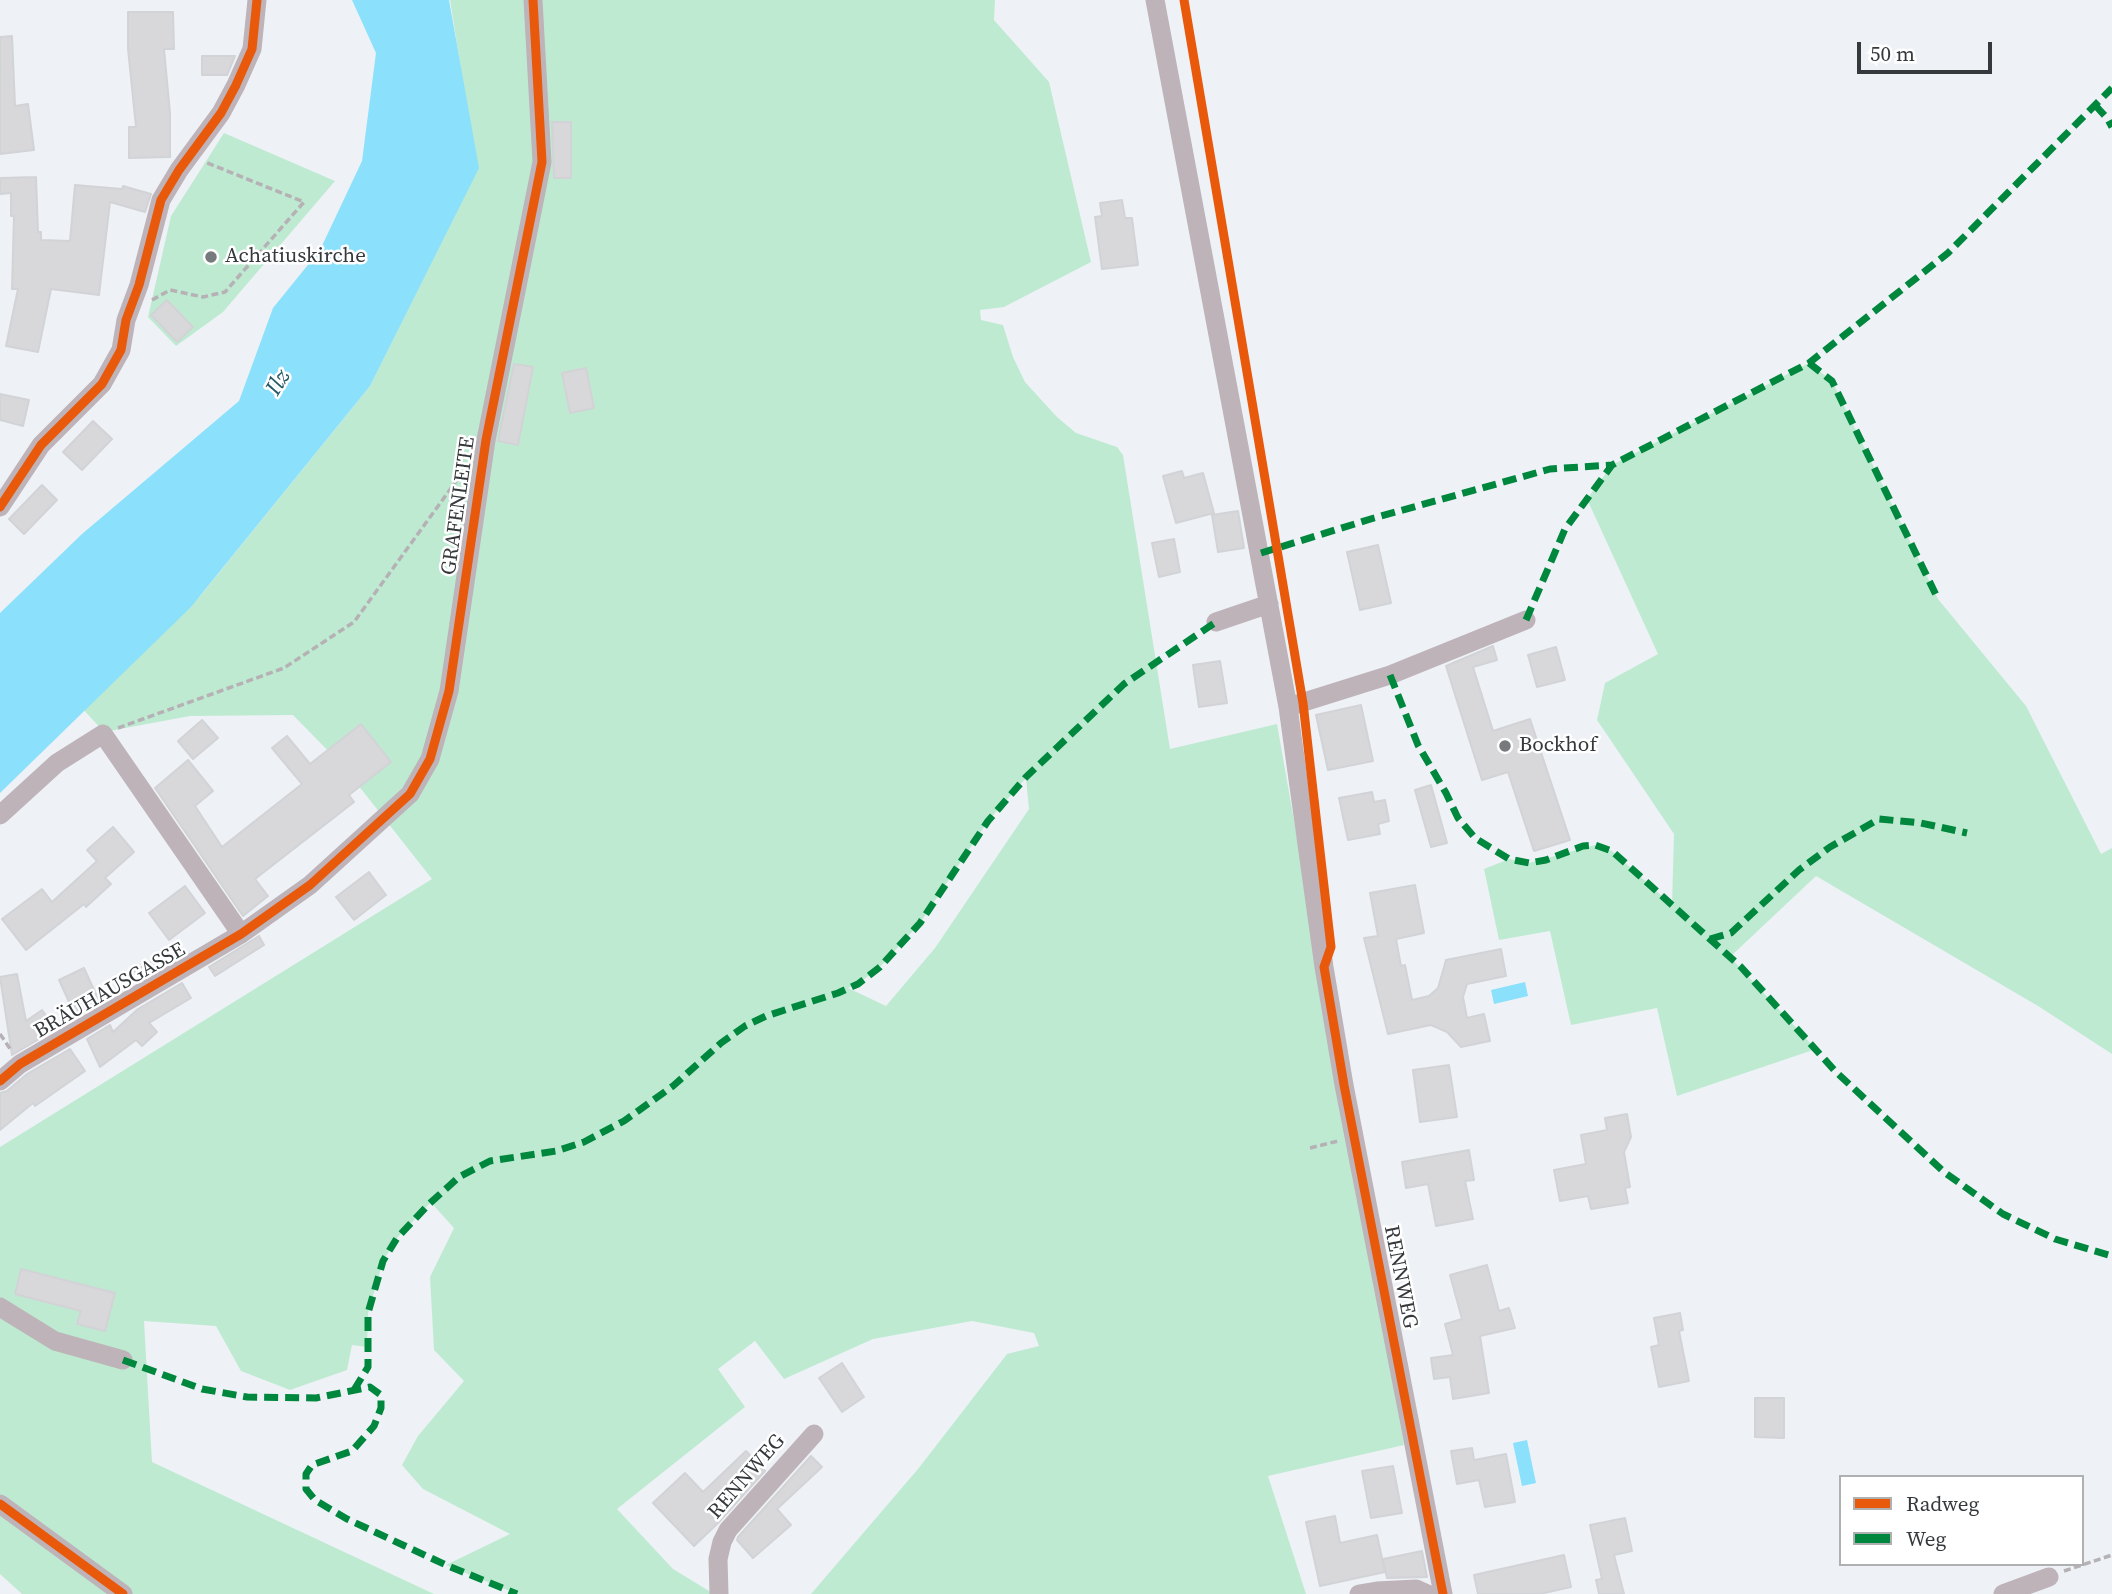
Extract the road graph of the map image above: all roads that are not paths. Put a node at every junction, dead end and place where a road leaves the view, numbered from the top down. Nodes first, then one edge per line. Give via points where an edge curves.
1 (257, 0) edge
2 (533, 0) edge
3 (1155, 0) edge
4 (0, 508) edge
5 (1269, 604) junction
6 (1526, 620) dead end
7 (1216, 622) dead end
8 (1288, 707) junction
9 (0, 815) edge
10 (241, 934) junction
11 (0, 1081) edge
12 (0, 1307) edge
13 (123, 1360) dead end
14 (814, 1434) dead end
15 (0, 1504) edge
16 (2049, 1577) road end
17 (123, 1594) edge
18 (719, 1594) edge
19 (1359, 1594) edge
20 (1427, 1594) edge
21 (1443, 1594) edge
22 (2003, 1594) edge

1 - 4 street via 253,49 221,113 162,200 121,350 102,384 41,445
2 - 10 street, GRAFENLEITE via 542,162 486,440 449,691 430,759 410,794 310,885
3 - 5 street, RENNWEG
5 - 7 street
5 - 8 street, RENNWEG
6 - 8 street via 1390,675
8 - 21 street, RENNWEG via 1324,967
9 - 10 street via 57,763 103,734
10 - 11 street, BRÄUHAUSGASSE via 20,1064
12 - 13 street via 55,1341
14 - 18 street, RENNWEG via 727,1530 718,1559
15 - 17 street
16 - 22 street
19 - 20 street via 1416,1589

